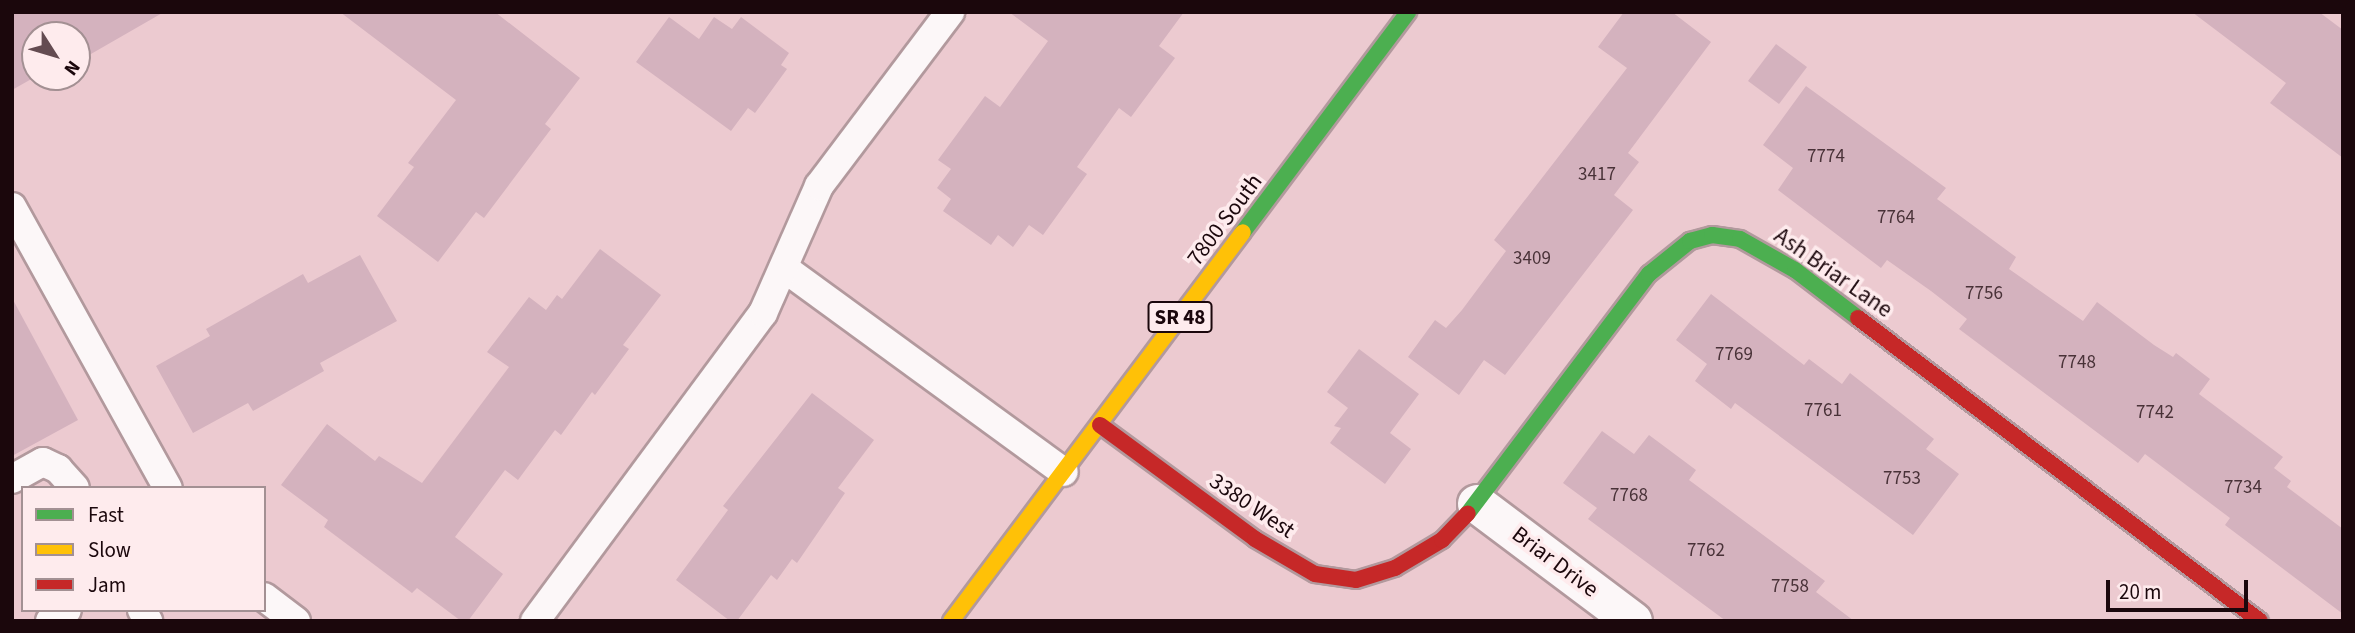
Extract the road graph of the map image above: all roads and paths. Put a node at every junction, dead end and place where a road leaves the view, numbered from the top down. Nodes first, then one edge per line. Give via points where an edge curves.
1 (950, 12) edge
2 (1408, 12) edge
3 (12, 207) edge
4 (784, 268) junction
5 (1100, 425) junction
6 (1064, 472) junction
7 (12, 479) edge
8 (73, 486) edge
9 (167, 486) edge
10 (1477, 504) junction
11 (1395, 568) joint
12 (266, 598) edge
13 (296, 621) edge
14 (535, 621) edge
15 (951, 621) edge
16 (1633, 621) edge
17 (2260, 621) edge

1 - 4 lane via 819,186
2 - 5 street, 7800 South / SR 48
3 - 9 lane
4 - 6 lane
4 - 14 lane via 763,313
5 - 6 street, 7800 South / SR 48
5 - 11 street, 3380 West via 1255,539 1315,574 1356,580
6 - 15 street, 7800 South / SR 48
7 - 8 lane via 43,462 58,469
10 - 11 street, Ash Briar Lane via 1442,540
10 - 16 street, Briar Drive
10 - 17 street, Ash Briar Lane via 1649,274 1690,241 1713,235 1740,239 1795,270
12 - 13 lane

